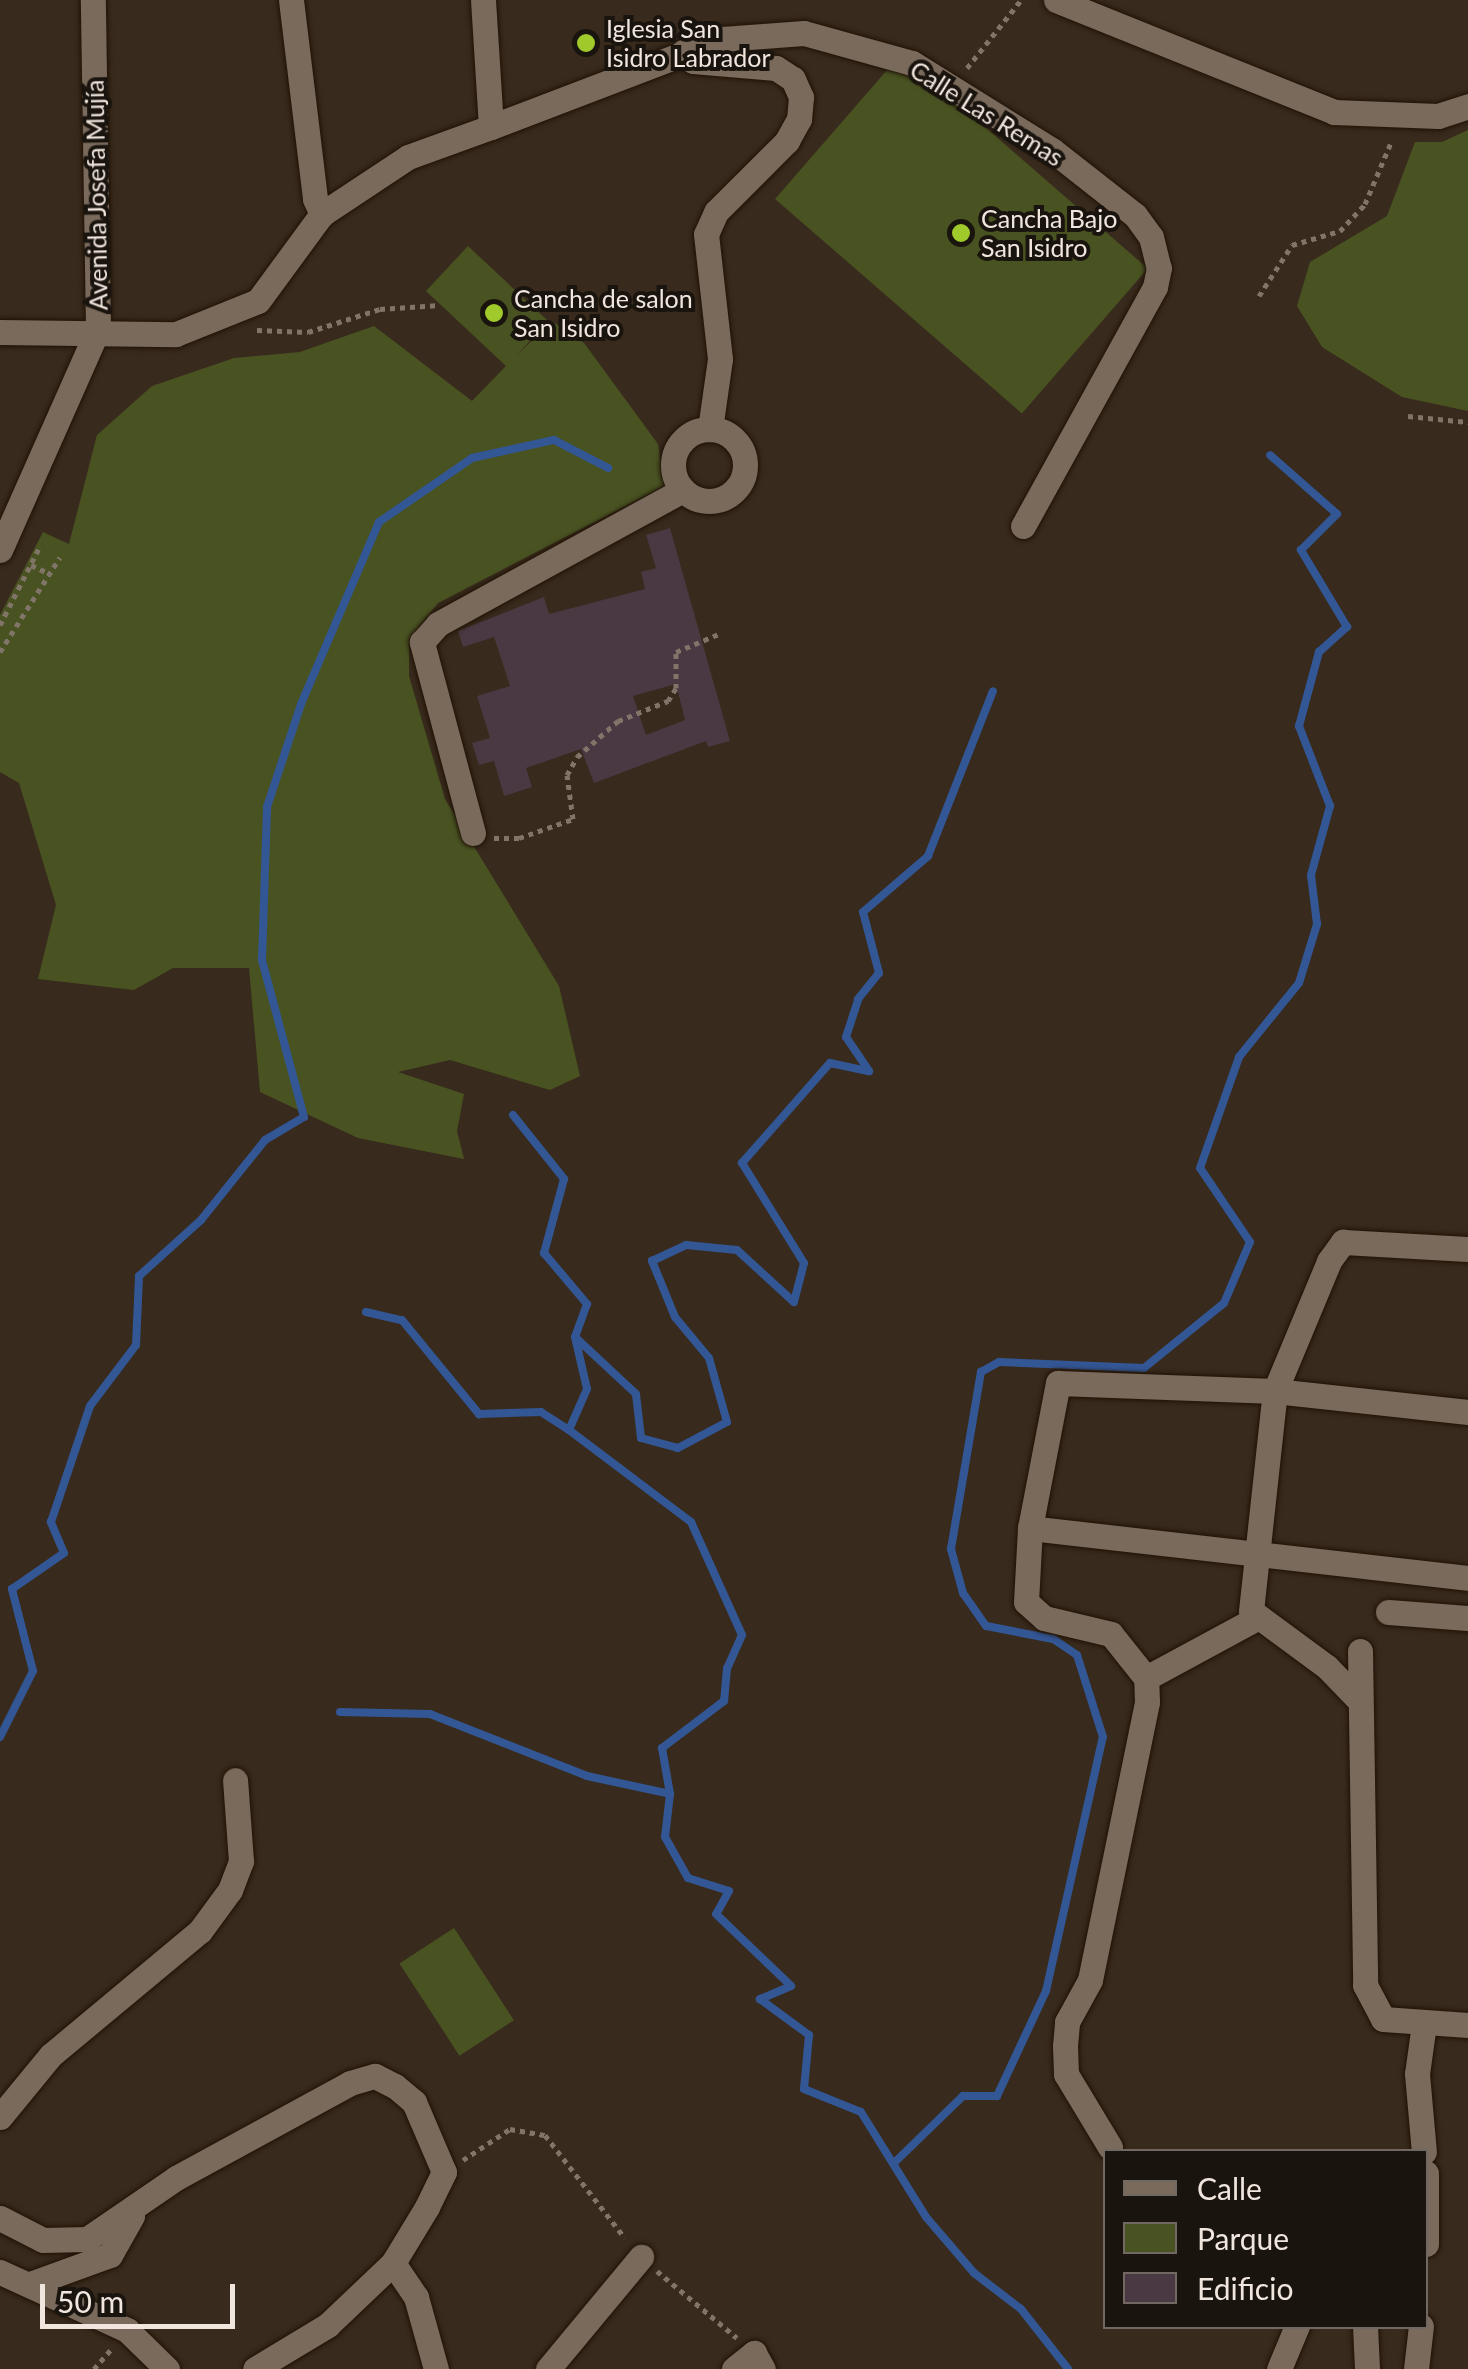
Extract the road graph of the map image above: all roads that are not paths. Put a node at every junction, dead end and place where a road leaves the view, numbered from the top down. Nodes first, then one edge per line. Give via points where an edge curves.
1 (93, 0) edge
2 (290, 0) edge
3 (483, 0) edge
4 (1056, 0) edge
5 (683, 52) junction
6 (1468, 106) edge
7 (491, 127) junction
8 (322, 214) junction
9 (98, 329) junction
10 (0, 332) edge
11 (710, 429) junction
12 (683, 490) junction
13 (1023, 526) dead end
14 (0, 550) edge
15 (473, 833) road end
16 (1468, 1249) edge
17 (1276, 1391) junction
18 (1468, 1412) edge
19 (1030, 1528) junction
20 (1252, 1557) junction
21 (1468, 1578) edge
22 (1388, 1612) dead end
23 (1257, 1618) junction
24 (1468, 1618) edge
25 (1360, 1651) dead end
26 (1146, 1678) junction
27 (1357, 1698) junction
28 (234, 1780) dead end
29 (1424, 2024) junction
30 (1468, 2026) edge
31 (0, 2117) edge
32 (1110, 2147) dead end
33 (1424, 2149) edge
34 (138, 2206) junction
35 (0, 2218) edge
36 (641, 2256) road end
37 (393, 2263) junction
38 (0, 2272) edge
39 (30, 2284) junction
40 (1296, 2329) edge
41 (1365, 2329) edge
42 (1421, 2329) edge
43 (167, 2369) edge
44 (255, 2369) edge
45 (436, 2369) edge
46 (548, 2369) edge
47 (1279, 2369) edge
48 (1368, 2369) edge
49 (1416, 2369) edge

1 - 9 street, Avenida Josefa Mujía
2 - 8 street
3 - 7 street
4 - 6 street via 1334,112 1438,116
5 - 7 street, Calle Las Remas
5 - 11 street via 693,61 776,68 793,79 802,97 787,141 716,212 706,234 720,358
5 - 13 street, Calle Las Remas via 761,32 804,34 912,63 1052,150 1136,215 1157,252 1155,287
7 - 8 street, Calle Las Remas via 408,158
8 - 9 street via 258,301 232,316 176,334
9 - 10 street
9 - 14 street, Avenida Josefa Mujía
11 - 12 street via 687,436 674,456
11 - 12 street via 739,446 742,480 715,501
12 - 15 street via 438,624 422,642
16 - 17 street via 1343,1242 1329,1260
17 - 18 street
17 - 19 street via 1058,1383
17 - 20 street
19 - 20 street
19 - 26 street via 1026,1602 1044,1618 1111,1634
20 - 21 street
20 - 23 street via 1250,1601
22 - 24 street
23 - 26 street
23 - 27 street via 1327,1667
25 - 27 street
26 - 32 street via 1137,1755 1090,1980 1067,2022 1065,2046 1066,2074
27 - 29 street via 1366,1985 1383,2019
28 - 31 street via 241,1861 230,1890 200,1931 51,2055
29 - 30 street
29 - 33 street via 1418,2074
34 - 35 street via 100,2233 63,2243 21,2232
34 - 37 street via 176,2178 375,2076 414,2102 444,2172
34 - 39 street via 110,2255
36 - 46 street
37 - 44 street via 328,2325
37 - 45 street via 416,2297
38 - 39 street
39 - 43 street via 127,2330
40 - 47 street
41 - 48 street
42 - 49 street

